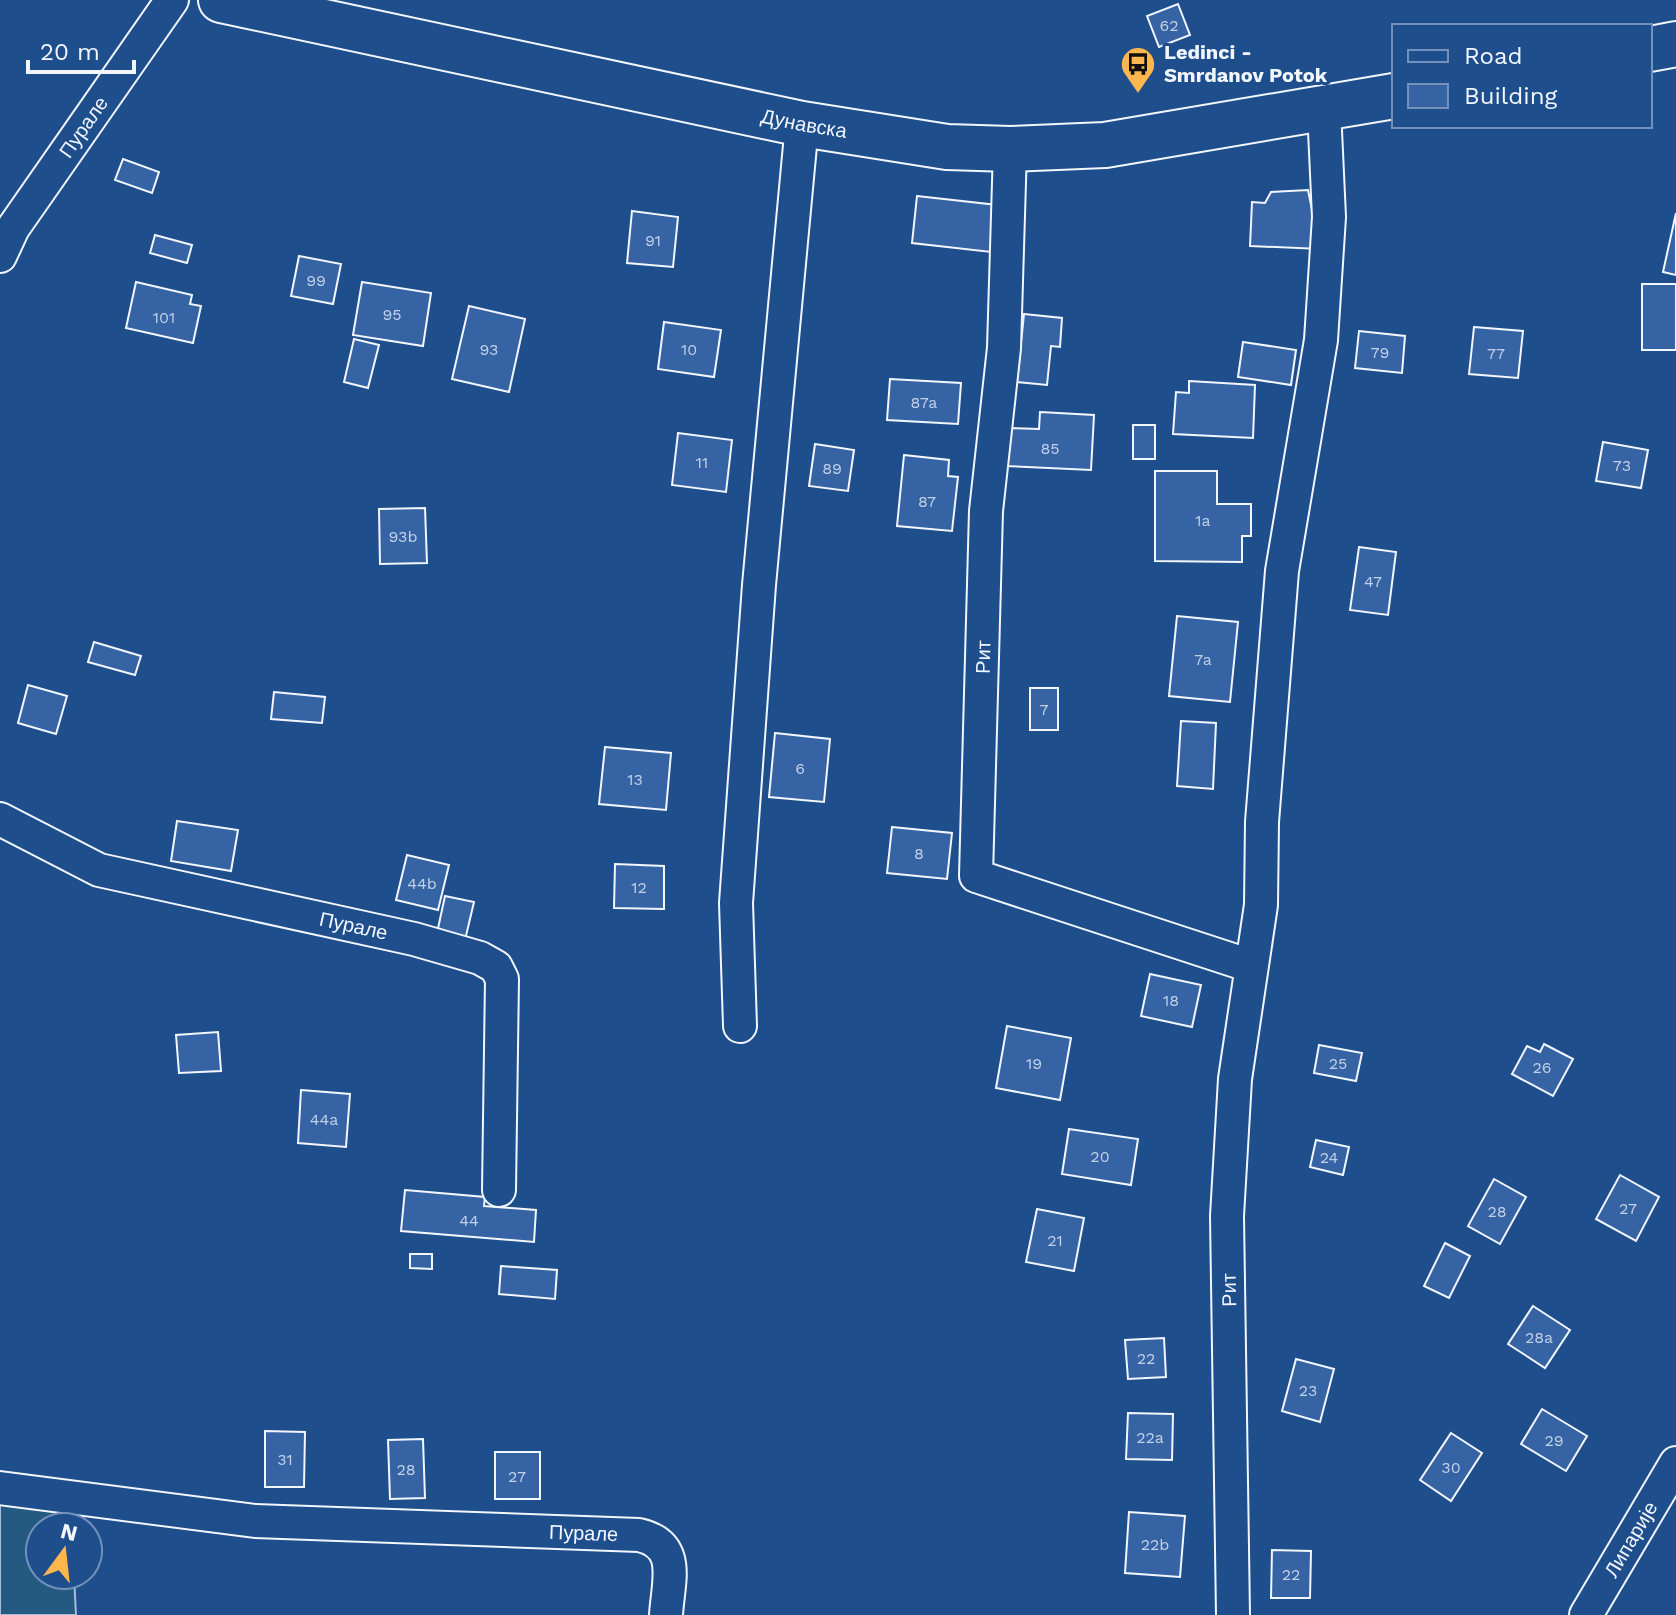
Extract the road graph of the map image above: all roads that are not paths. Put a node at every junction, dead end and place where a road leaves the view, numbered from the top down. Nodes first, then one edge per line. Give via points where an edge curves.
1 (172, 0) edge
2 (221, 0) edge
3 (1676, 44) edge
4 (1652, 49) edge
5 (1392, 96) edge
6 (1324, 109) junction
7 (802, 124) junction
8 (1010, 149) junction
9 (0, 256) edge
10 (0, 819) edge
11 (1251, 966) junction
12 (740, 1026) dead end
13 (499, 1190) dead end
14 (1676, 1463) edge
15 (0, 1488) edge
16 (666, 1615) edge
17 (1233, 1615) edge
18 (1586, 1615) edge

1 - 9 street, Пурале via 13,228
2 - 7 main road, Дунавска
3 - 4 main road
5 - 6 main road, Дунавска
6 - 8 main road, Дунавска via 1105,145
6 - 11 street, Рит via 1329,217 1321,340 1282,571 1262,822 1261,905
7 - 8 main road, Дунавска via 918,144
7 - 12 street via 737,888
8 - 11 street, Рит via 1004,348 986,511 976,876
10 - 13 street, Пурале via 99,870 414,939 496,967 502,979
11 - 17 street, Рит via 1235,1079 1227,1216
14 - 18 street, Липарије
15 - 16 street, Пурале via 255,1521 639,1535 656,1539 669,1561

